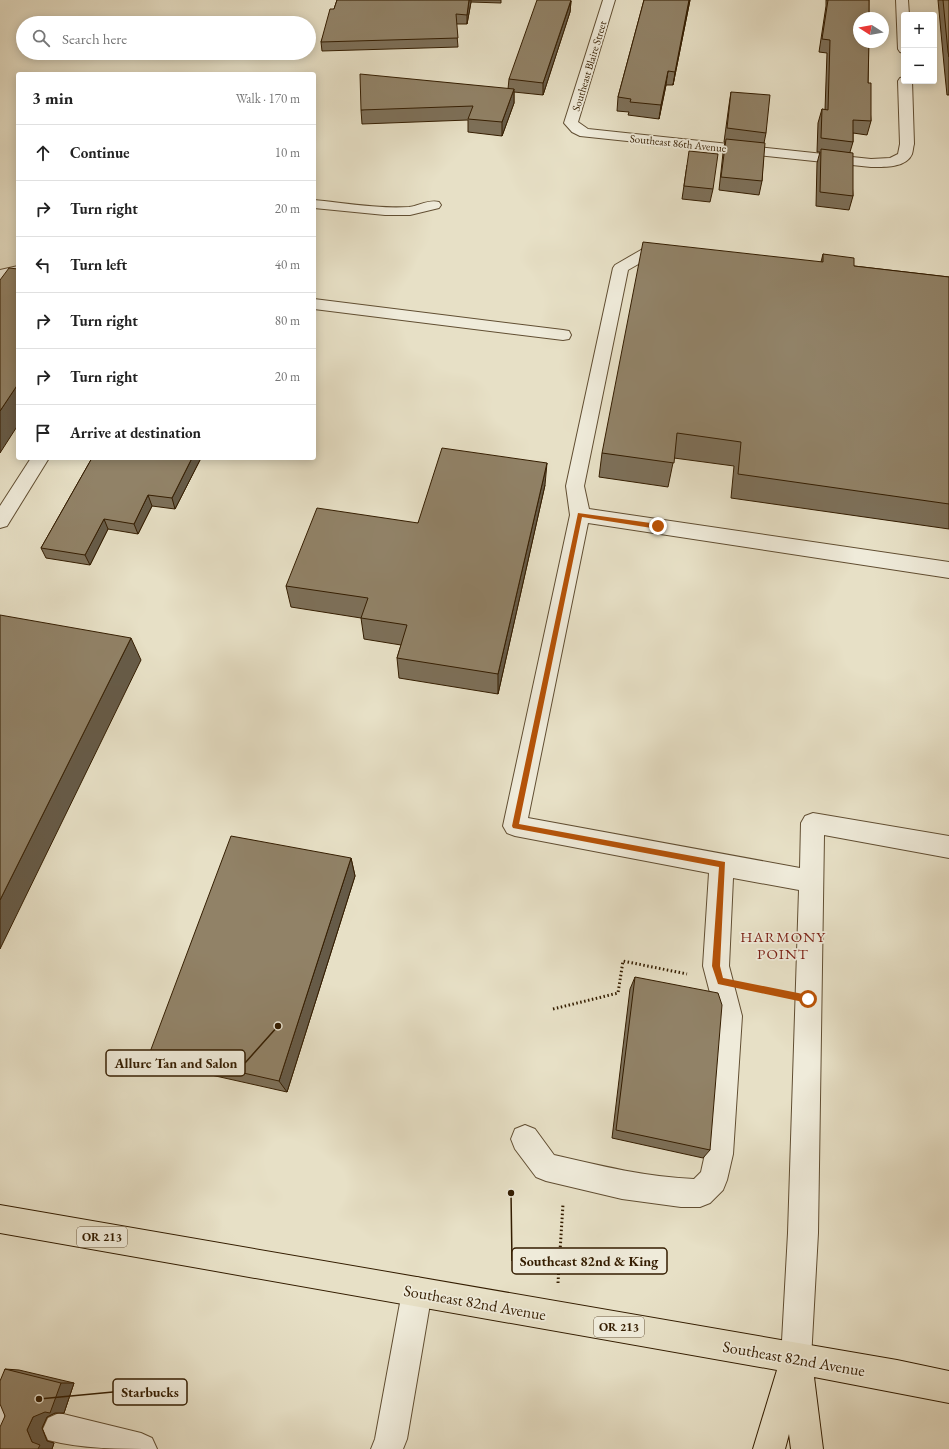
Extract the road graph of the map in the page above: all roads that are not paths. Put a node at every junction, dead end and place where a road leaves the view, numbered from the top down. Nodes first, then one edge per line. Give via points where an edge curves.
1 (609, 0) edge
2 (902, 0) edge
3 (904, 48) edge
4 (905, 84) edge
5 (577, 129) joint
6 (316, 204) edge
7 (434, 205) dead end
8 (685, 257) edge
9 (16, 271) edge
10 (0, 275) edge
11 (316, 304) edge
12 (563, 335) dead end
13 (39, 460) edge
14 (580, 515) junction
15 (0, 521) edge
16 (949, 570) edge
17 (949, 847) edge
18 (722, 864) junction
19 (811, 881) junction
20 (525, 1139) dead end
21 (0, 1218) edge
22 (417, 1292) junction
23 (796, 1358) junction
24 (949, 1387) edge
25 (58, 1429) dead end
26 (141, 1449) edge
27 (386, 1449) edge
28 (770, 1449) edge
29 (807, 1449) edge

1 - 5 street, Southeast Blaire Street via 571,123
2 - 3 street
4 - 5 street, Southeast 86th Avenue via 905,154 900,160 886,163 871,164 598,136
6 - 7 street via 385,211 410,211
8 - 14 street via 646,253 621,268 575,486
9 - 10 street
11 - 12 street
13 - 15 street
14 - 16 street
14 - 18 street via 515,826
17 - 19 street via 813,823
18 - 19 street
18 - 20 street via 716,966 729,1016 719,1154 713,1180 700,1193 673,1193 623,1184 546,1167
19 - 23 street via 803,1233
21 - 22 main road, Southeast 82nd Avenue / OR 213
22 - 23 main road, Southeast 82nd Avenue / OR 213
22 - 27 street via 391,1439
23 - 24 main road, Southeast 82nd Avenue / OR 213
23 - 28 main road
23 - 29 main road
25 - 26 street

